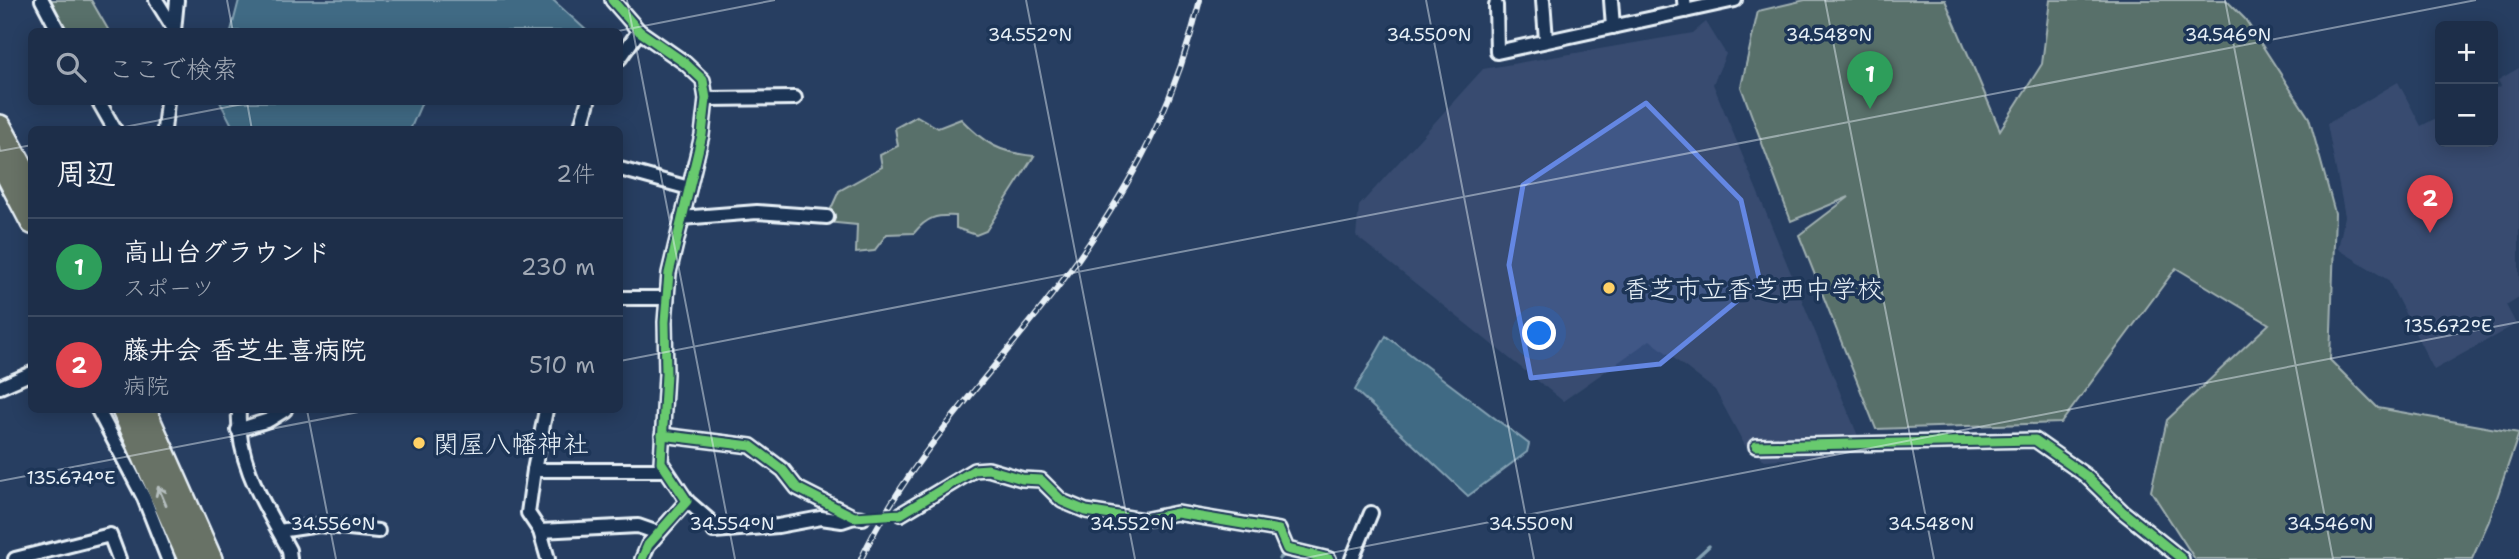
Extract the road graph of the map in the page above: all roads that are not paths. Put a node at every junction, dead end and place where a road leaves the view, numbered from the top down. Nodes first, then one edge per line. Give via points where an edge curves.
1 (42, 0) edge
2 (156, 0) edge
3 (177, 0) edge
4 (612, 0) edge
5 (1543, 0) edge
6 (1611, 0) edge
7 (1735, 0) edge
8 (1496, 5) dead end
9 (1685, 5) edge
10 (1613, 27) junction
11 (57, 28) edge
12 (173, 28) edge
13 (174, 28) edge
14 (639, 32) junction
15 (1546, 40) junction
16 (623, 54) edge
17 (795, 98) dead end
18 (706, 99) junction
19 (101, 105) edge
20 (167, 105) edge
21 (587, 105) edge
22 (0, 126) edge
23 (113, 126) edge
24 (164, 126) edge
25 (581, 126) edge
26 (0, 162) edge
27 (623, 170) edge
28 (28, 178) edge
29 (689, 188) junction
30 (28, 215) edge
31 (827, 217) dead end
32 (681, 218) junction
33 (623, 298) edge
34 (667, 298) junction
35 (28, 375) edge
36 (0, 387) edge
37 (100, 413) edge
38 (124, 413) edge
39 (146, 413) edge
40 (239, 413) edge
41 (280, 413) edge
42 (545, 413) edge
43 (238, 430) junction
44 (662, 435) junction
45 (1756, 446) dead end
46 (534, 470) junction
47 (664, 470) junction
48 (687, 501) junction
49 (1371, 513) dead end
50 (901, 514) tunnel mouth
51 (279, 531) junction
52 (379, 531) dead end
53 (540, 531) junction
54 (658, 533) junction
55 (44, 555) edge
56 (15, 559) edge
57 (119, 559) edge
58 (168, 559) edge
59 (189, 559) edge
60 (211, 559) edge
61 (290, 559) edge
62 (548, 559) edge
63 (642, 559) edge
64 (1326, 559) edge
65 (1352, 559) edge
66 (2182, 559) edge

1 - 11 street
2 - 12 street
3 - 13 street
4 - 14 street
5 - 15 street
6 - 10 street
7 - 9 street
8 - 15 street via 1497,52
9 - 10 street
10 - 15 street
14 - 16 street
14 - 18 street via 703,80
17 - 18 street
18 - 29 street
19 - 23 street
20 - 24 street
21 - 25 street
22 - 28 highway
26 - 30 highway
27 - 29 street
29 - 32 street
31 - 32 street via 757,212
32 - 34 street
33 - 34 street
34 - 44 street
35 - 36 street
37 - 58 street via 139,488
59 -> 38 highway
39 - 60 highway
40 - 43 street
41 - 43 street
42 - 46 street
43 - 51 street via 251,479
44 - 47 street
44 - 48 street via 751,446 783,470 797,488 859,517 842,521 821,517 714,531 709,520
45 - 66 street via 2035,440 2085,475
46 - 47 street
46 - 53 street via 528,513
47 - 48 street
48 - 54 street
49 - 65 street
50 - 64 street via 963,474 988,469 1041,480 1062,501 1086,510 1143,520 1177,513 1279,530 1287,549
51 - 52 street via 319,525
51 - 61 street
53 - 54 street via 638,526
53 - 62 street
54 - 63 street
55 - 56 street
55 - 57 street via 110,534

